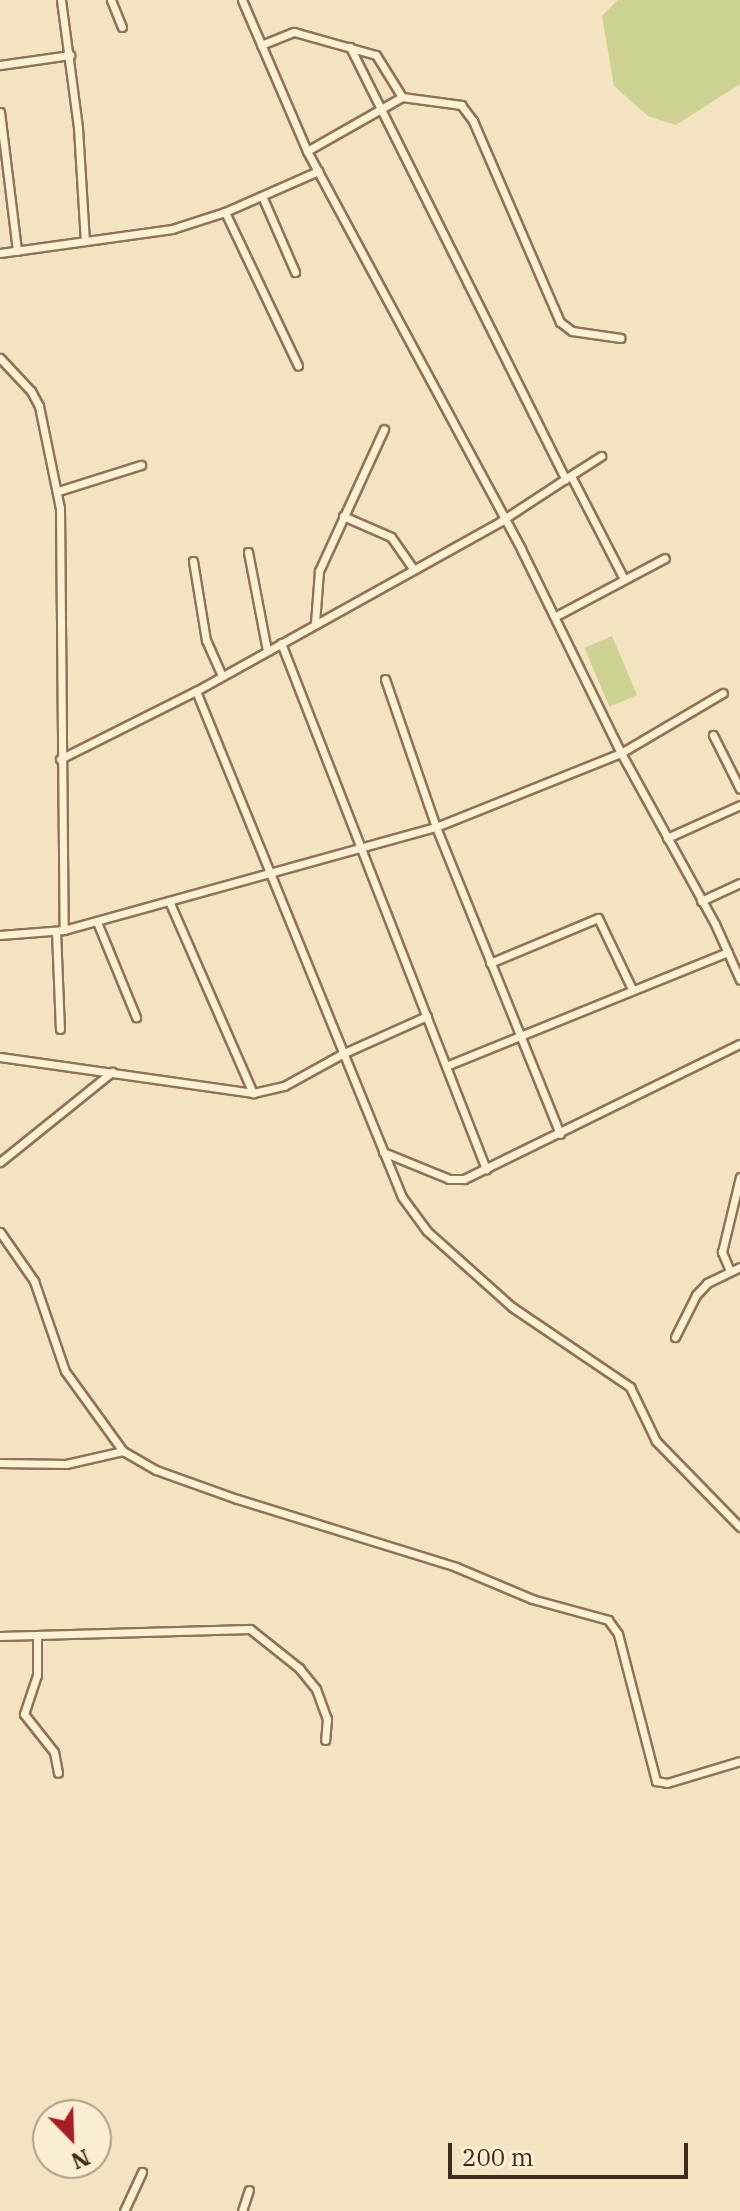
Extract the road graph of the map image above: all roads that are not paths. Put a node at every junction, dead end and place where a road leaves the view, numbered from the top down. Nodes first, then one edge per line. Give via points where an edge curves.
1 (61, 0) edge
2 (111, 0) edge
3 (242, 0) edge
4 (122, 27) dead end
5 (261, 45) junction
6 (350, 47) junction
7 (70, 55) junction
8 (0, 65) edge
9 (402, 97) junction
10 (380, 110) junction
11 (0, 112) edge
12 (307, 151) junction
13 (318, 171) junction
14 (9, 179) junction
15 (0, 181) edge
16 (262, 196) junction
17 (225, 212) junction
18 (85, 241) junction
19 (17, 251) junction
20 (0, 253) edge
21 (295, 272) dead end
22 (620, 338) dead end
23 (0, 358) edge
24 (298, 366) dead end
25 (384, 429) dead end
26 (601, 456) dead end
27 (141, 465) dead end
28 (568, 477) junction
29 (58, 491) junction
30 (343, 516) junction
31 (504, 519) junction
32 (248, 552) dead end
33 (665, 558) dead end
34 (193, 561) dead end
35 (413, 569) junction
36 (624, 579) junction
37 (556, 616) junction
38 (315, 623) junction
39 (281, 643) junction
40 (267, 651) junction
41 (222, 676) junction
42 (385, 679) dead end
43 (196, 691) junction
44 (723, 693) dead end
45 (713, 735) dead end
46 (621, 753) junction
47 (60, 759) junction
48 (740, 789) edge
49 (740, 805) edge
50 (436, 827) junction
51 (667, 838) junction
52 (359, 848) junction
53 (270, 875) junction
54 (740, 883) edge
55 (169, 901) junction
56 (701, 901) junction
57 (97, 922) junction
58 (60, 930) junction
59 (0, 935) edge
60 (740, 953) edge
61 (729, 955) junction
62 (490, 963) junction
63 (740, 980) edge
64 (632, 989) junction
65 (427, 1016) junction
66 (136, 1017) dead end
67 (60, 1029) dead end
68 (520, 1035) junction
69 (737, 1045) edge
70 (342, 1054) junction
71 (0, 1057) edge
72 (740, 1058) edge
73 (446, 1066) junction
74 (112, 1072) junction
75 (253, 1093) junction
76 (560, 1134) junction
77 (382, 1151) junction
78 (0, 1162) edge
79 (486, 1169) junction
80 (740, 1177) edge
81 (0, 1232) edge
82 (740, 1267) edge
83 (730, 1271) junction
84 (675, 1337) dead end
85 (123, 1451) junction
86 (0, 1463) edge
87 (740, 1527) edge
88 (37, 1635) junction
89 (0, 1636) edge
90 (325, 1740) dead end
91 (740, 1761) edge
92 (58, 1773) dead end
93 (142, 2172) dead end
94 (249, 2190) dead end
95 (124, 2211) edge
96 (242, 2211) edge

1 - 7 street
2 - 4 street
3 - 5 street
5 - 6 street via 294,32
5 - 12 street
6 - 9 street via 379,56
6 - 10 street
7 - 8 street
7 - 18 street
9 - 10 street
9 - 22 street via 461,105 473,121 560,322 572,331
10 - 12 street
10 - 28 street
11 - 14 street
12 - 13 street
13 - 16 street
13 - 31 street
14 - 15 street
14 - 19 street
16 - 17 street
16 - 21 street
17 - 18 street via 172,229
17 - 24 street
18 - 19 street
19 - 20 street
23 - 29 street via 39,406
25 - 30 street
26 - 28 street
27 - 29 street
28 - 31 street
28 - 36 street
29 - 47 street
30 - 35 street via 391,537
30 - 38 street via 316,578
31 - 35 street
31 - 37 street
32 - 40 street
33 - 36 street
34 - 41 street via 206,640
35 - 38 street
36 - 37 street
37 - 46 street
38 - 39 street
39 - 40 street
39 - 52 street
40 - 41 street
41 - 43 street
42 - 50 street
43 - 47 street
43 - 53 street
44 - 46 street
45 - 48 street
46 - 50 street
46 - 51 street
47 - 58 street
49 - 51 street
50 - 52 street
50 - 62 street
51 - 56 street
52 - 53 street
52 - 65 street
53 - 55 street
53 - 70 street
54 - 56 street
55 - 57 street
55 - 75 street
56 - 61 street
57 - 58 street
57 - 66 street
58 - 59 street
58 - 67 street
60 - 61 street
61 - 63 street
61 - 64 street
62 - 64 street via 598,918
62 - 68 street
64 - 68 street
65 - 70 street
65 - 73 street
68 - 73 street
68 - 76 street
69 - 72 street
69 - 76 street
70 - 75 street via 284,1086
70 - 77 street
71 - 74 street
73 - 79 street
74 - 75 street
74 - 78 street
76 - 79 street
77 - 79 street via 449,1179
77 - 87 street via 402,1197 427,1231 522,1314 630,1387 656,1441
80 - 83 street via 722,1252
81 - 85 street via 34,1281 65,1371
82 - 83 street
83 - 84 street via 696,1295
85 - 86 street via 66,1464
85 - 91 street via 156,1470 237,1499 608,1620 618,1634 656,1781 667,1783
88 - 89 street
88 - 90 street via 250,1629 299,1668 316,1689 327,1719
88 - 92 street via 37,1675 24,1714 54,1752
93 - 95 street
94 - 96 street

